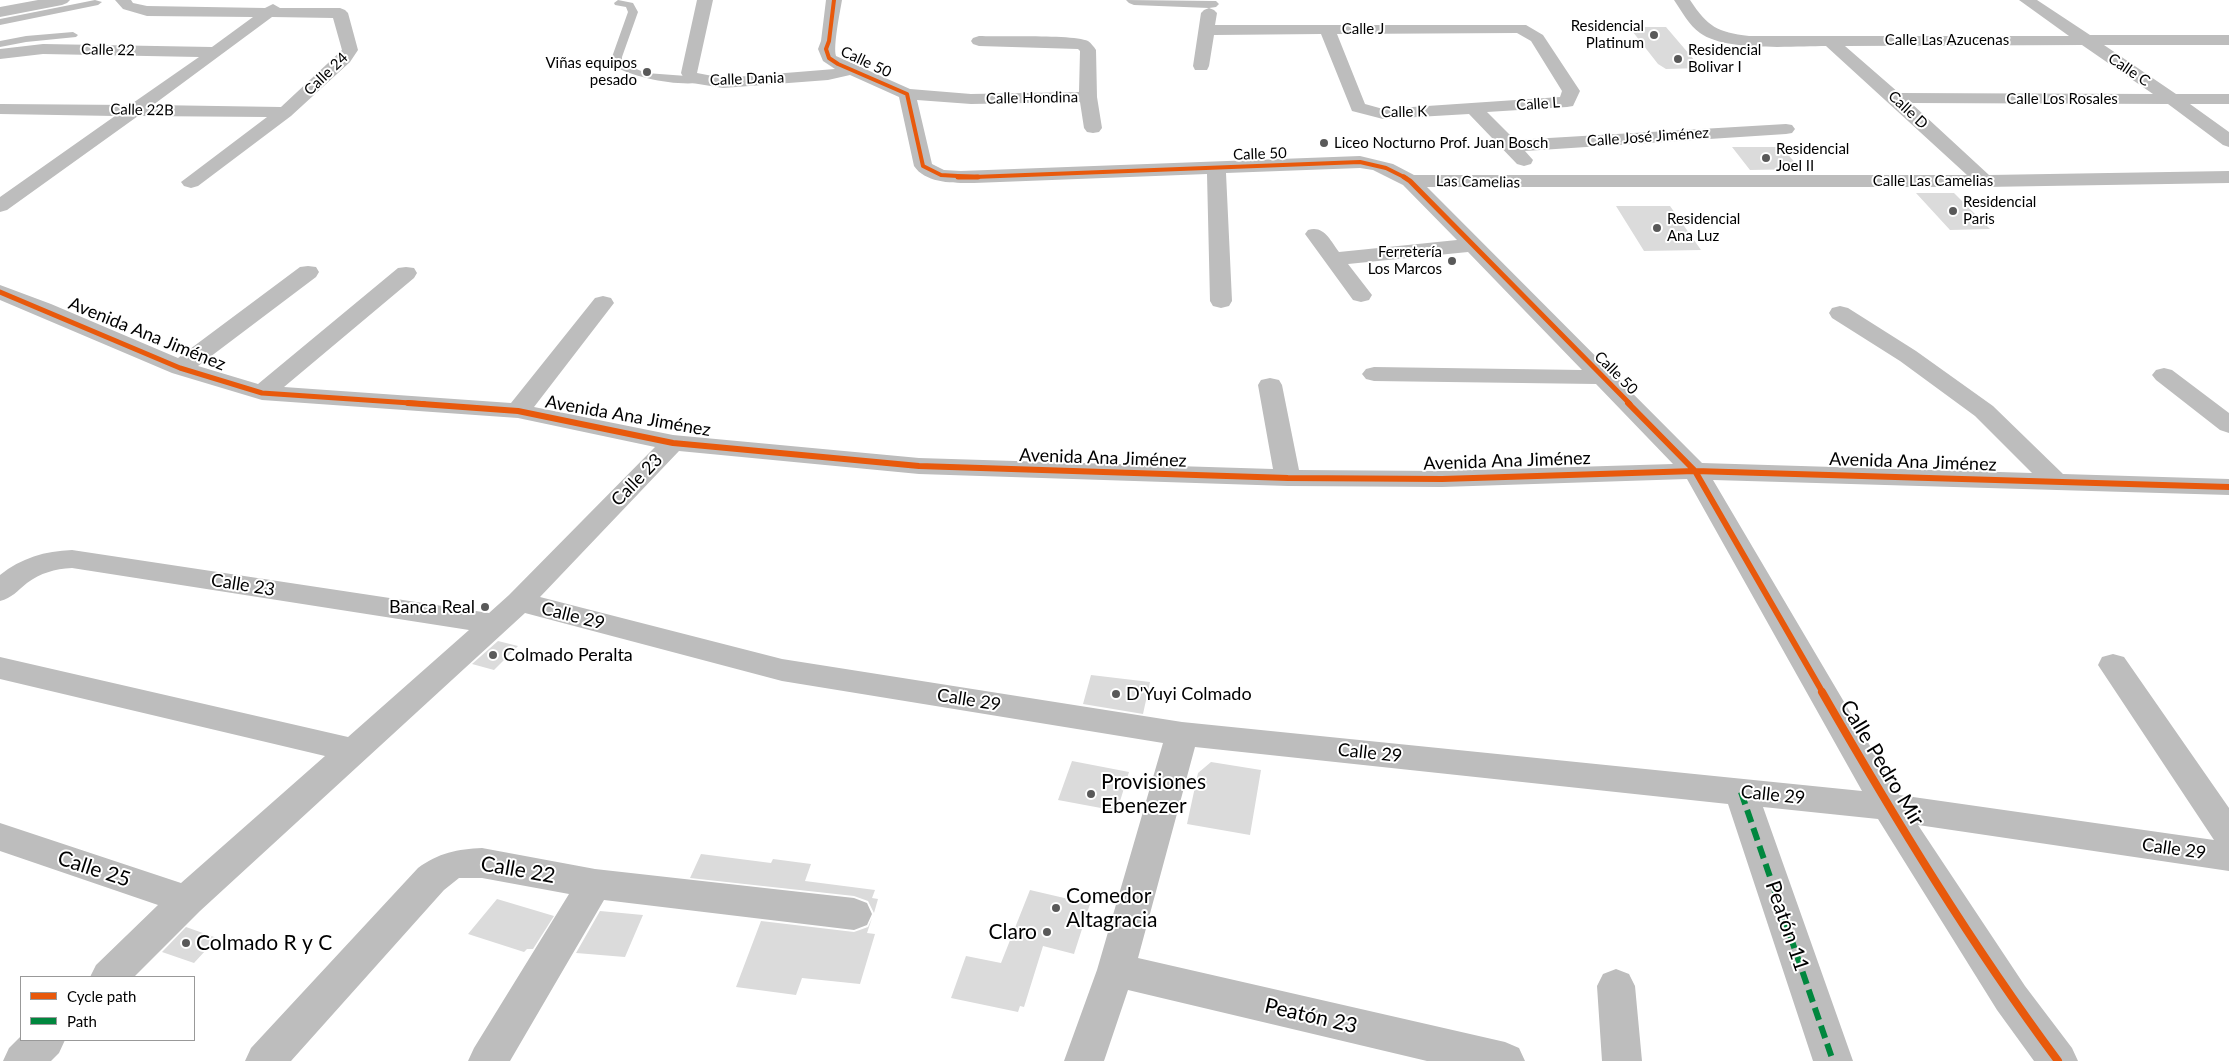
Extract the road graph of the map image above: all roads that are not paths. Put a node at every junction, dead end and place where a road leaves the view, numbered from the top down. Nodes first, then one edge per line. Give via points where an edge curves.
1 (62, 0) edge
2 (123, 0) edge
3 (286, 0) edge
4 (705, 0) edge
5 (834, 0) edge
6 (1134, 0) edge
7 (1682, 0) edge
8 (2027, 0) edge
9 (98, 2) dead end
10 (1212, 2) edge
11 (618, 3) dead end
12 (0, 12) edge
13 (269, 12) junction
14 (0, 22) edge
15 (1520, 28) joint
16 (1328, 29) junction
17 (1206, 30) junction
18 (73, 35) dead end
19 (2085, 40) junction
20 (2229, 40) edge
21 (978, 41) dead end
22 (1830, 41) junction
23 (0, 44) edge
24 (216, 52) junction
25 (0, 54) edge
26 (1201, 66) dead end
27 (852, 70) junction
28 (700, 80) junction
29 (906, 94) junction
30 (1088, 97) junction
31 (1896, 98) junction
32 (2172, 99) junction
33 (2229, 99) edge
34 (0, 109) edge
35 (1474, 109) junction
36 (135, 110) junction
37 (285, 112) junction
38 (1093, 128) dead end
39 (1786, 128) dead end
40 (2229, 141) edge
41 (1511, 146) junction
42 (1216, 168) junction
43 (2229, 177) edge
44 (1410, 181) junction
45 (1984, 181) junction
46 (191, 182) dead end
47 (1546, 183) junction
48 (4, 199) edge
49 (1315, 234) dead end
50 (1472, 245) junction
51 (1334, 259) junction
52 (308, 272) dead end
53 (406, 273) dead end
54 (0, 292) edge
55 (1361, 295) dead end
56 (1221, 301) dead end
57 (603, 303) dead end
58 (1840, 313) dead end
59 (180, 368) junction
60 (1374, 374) dead end
61 (2164, 375) dead end
62 (1603, 377) junction
63 (1270, 385) dead end
64 (262, 394) junction
65 (518, 411) junction
66 (2229, 425) edge
67 (673, 443) junction
68 (1695, 471) junction
69 (1288, 478) junction
70 (2056, 482) junction
71 (2229, 487) edge
72 (0, 591) edge
73 (507, 613) junction
74 (2113, 666) dead end
75 (0, 668) edge
76 (1182, 734) junction
77 (352, 750) junction
78 (1741, 792) junction
79 (1888, 807) junction
80 (2229, 834) edge
81 (0, 837) edge
82 (2229, 857) edge
83 (595, 884) junction
84 (187, 900) junction
85 (854, 914) dead end
86 (1116, 970) junction
87 (110, 976) edge
88 (1616, 986) dead end
89 (44, 1041) edge
90 (24, 1061) edge
91 (265, 1061) edge
92 (488, 1061) edge
93 (1084, 1061) edge
94 (1505, 1061) edge
95 (1622, 1061) edge
96 (1833, 1061) edge
97 (2058, 1061) edge

1 - 12 street
2 - 13 street, Calle 24 via 128,6 147,11
3 - 13 street
4 - 28 street, Calle Dania via 689,73 692,78
5 - 27 street, Calle 50 via 826,49 829,58
6 - 10 street
7 - 22 street, Calle Las Azucenas via 1697,24 1715,35 1749,40
8 - 19 street, Calle C
9 - 14 lane
10 - 17 street
11 - 28 lane via 630,5 633,12 616,58 617,64 643,74
13 - 24 street
13 - 37 street, Calle 24 via 340,13 350,50
15 - 16 street, Calle J
15 - 35 street, Calle L via 1537,38 1562,76 1571,91 1567,102
16 - 17 street, Calle J
16 - 35 street, Calle K via 1358,107 1383,114
17 - 26 street
18 - 23 lane
19 - 20 street, Calle Las Azucenas
19 - 22 street, Calle Las Azucenas
19 - 32 street, Calle C
21 - 30 street, Calle Hondina via 1071,42 1084,45 1088,50
22 - 31 street, Calle D
24 - 25 street, Calle 22 via 44,49
24 - 36 street
27 - 28 street, Calle Dania via 828,75 723,83
27 - 29 street, Calle 50
29 - 30 street, Calle Hondina via 971,99
29 - 42 street, Calle 50 via 923,166 940,175 974,178
30 - 38 street
31 - 32 street, Calle Los Rosales
31 - 45 street, Calle D
32 - 33 street, Calle Los Rosales
32 - 40 street, Calle C
34 - 36 street, Calle 22B
35 - 41 street
36 - 37 street, Calle 22B
36 - 48 street
37 - 46 street, Calle 24
39 - 41 street, Calle José Jiménez
41 - 47 street
42 - 44 street, Calle 50 via 1360,162 1377,165
42 - 56 street
43 - 45 street, Calle Las Camelias
44 - 47 street, Las Camelias
44 - 50 street, Calle 50
45 - 47 street, Calle Las Camelias
49 - 51 street
50 - 51 street
50 - 62 street, Calle 50
51 - 55 street
52 - 59 street
53 - 64 street
54 - 59 street, Avenida Ana Jiménez
57 - 65 street
58 - 70 street via 1908,356 1984,411
59 - 64 street, Avenida Ana Jiménez
60 - 62 street
61 - 66 street
62 - 68 street, Calle 50
63 - 69 street
64 - 65 street, Avenida Ana Jiménez
65 - 67 street, Avenida Ana Jiménez
67 - 69 street, Avenida Ana Jiménez via 920,466
67 - 73 street, Calle 23
68 - 69 street, Avenida Ana Jiménez via 1442,479
68 - 70 street, Avenida Ana Jiménez
68 - 79 street, Calle Pedro Mir
70 - 71 street, Avenida Ana Jiménez
72 - 73 street, Calle 23 via 33,565 72,559
73 - 76 street, Calle 29 via 782,670
73 - 77 street, Calle 23
74 - 80 street
75 - 77 street
76 - 78 street, Calle 29
76 - 86 street
77 - 84 street, Calle 23
78 - 79 street, Calle 29
78 - 96 street, Peatón 11
79 - 82 street, Calle 29
79 - 97 street, Calle Pedro Mir via 2011,998
81 - 84 street, Calle 25
83 - 85 street, Calle 22
83 - 91 street, Calle 22 via 482,863 457,864 442,870
83 - 92 street
84 - 87 street, Calle 23
86 - 93 street
86 - 94 street, Peatón 23
88 - 95 street
89 - 90 street

